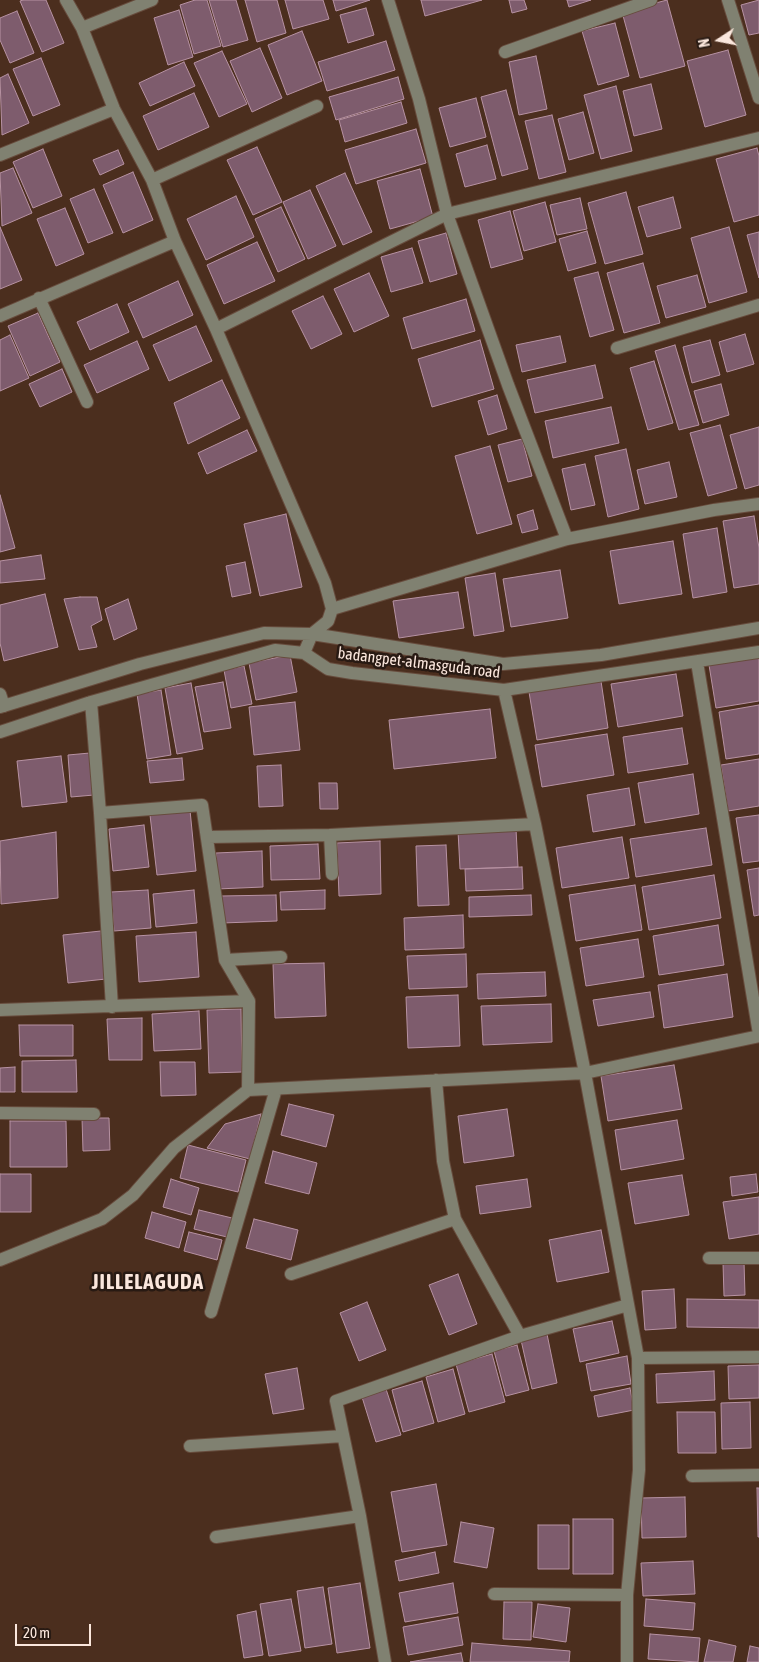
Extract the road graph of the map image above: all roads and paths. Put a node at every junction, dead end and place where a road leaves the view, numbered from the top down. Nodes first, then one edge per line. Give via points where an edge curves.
1 (66, 0) edge
2 (152, 0) edge
3 (388, 0) edge
4 (650, 0) edge
5 (728, 0) edge
6 (82, 28) junction
7 (505, 52) dead end
8 (759, 98) edge
9 (317, 106) dead end
10 (114, 109) junction
11 (759, 138) edge
12 (0, 155) edge
13 (152, 180) junction
14 (447, 214) junction
15 (175, 241) junction
16 (39, 298) junction
17 (759, 305) edge
18 (0, 316) edge
19 (216, 329) junction
20 (617, 348) dead end
21 (88, 402) dead end
22 (759, 504) edge
23 (567, 539) junction
24 (332, 609) junction
25 (759, 628) edge
26 (312, 634) junction
27 (759, 652) edge
28 (304, 653) junction
29 (697, 662) junction
30 (504, 690) junction
31 (1, 702) edge
32 (91, 702) junction
33 (0, 732) edge
34 (100, 813) junction
35 (535, 824) junction
36 (330, 835) junction
37 (208, 836) junction
38 (332, 874) dead end
39 (281, 957) dead end
40 (225, 960) junction
41 (249, 1001) junction
42 (112, 1007) junction
43 (0, 1010) edge
44 (759, 1035) edge
45 (585, 1073) junction
46 (436, 1080) junction
47 (276, 1089) junction
48 (248, 1090) junction
49 (0, 1113) edge
50 (94, 1114) dead end
51 (455, 1219) junction
52 (709, 1258) dead end
53 (759, 1258) edge
54 (0, 1260) edge
55 (291, 1274) dead end
56 (628, 1305) junction
57 (211, 1312) dead end
58 (520, 1336) junction
59 (759, 1356) edge
60 (638, 1358) junction
61 (343, 1436) junction
62 (190, 1446) dead end
63 (759, 1475) edge
64 (692, 1476) dead end
65 (360, 1516) junction
66 (216, 1537) dead end
67 (494, 1594) dead end
68 (627, 1595) junction
69 (385, 1662) edge
70 (627, 1662) edge

1 - 6 street
2 - 6 street
3 - 14 street via 419,99
4 - 7 street
5 - 8 street
6 - 10 street
9 - 13 street
10 - 12 street
10 - 13 street
11 - 14 street
13 - 15 street
14 - 19 street
14 - 23 street
15 - 16 street
15 - 19 street
16 - 18 street
16 - 21 street
17 - 20 street
19 - 24 street via 325,583
22 - 23 street
23 - 24 street
24 - 26 street via 328,621
25 - 26 street, badangpet-almasguda road via 601,655 503,664
26 - 28 street
26 - 31 street, badangpet-almasguda road via 264,632
27 - 29 street, badangpet-almasguda road
28 - 30 street, badangpet-almasguda road via 328,669
28 - 32 street, badangpet-almasguda road via 276,650
29 - 30 street, badangpet-almasguda road
29 - 44 street
30 - 35 street
32 - 33 street, badangpet-almasguda road
32 - 34 street
34 - 37 street via 202,805
34 - 42 street
35 - 36 street
35 - 45 street
36 - 37 street
36 - 38 street
37 - 40 street
39 - 40 street
40 - 41 street
41 - 42 street
41 - 48 street
42 - 43 street
44 - 45 street
45 - 46 street
45 - 56 street
46 - 47 street
46 - 51 street via 444,1161
47 - 48 street
47 - 57 street
48 - 54 street via 174,1148 133,1195 102,1218
49 - 50 street
51 - 55 street
51 - 58 street
52 - 53 street
56 - 58 street
56 - 60 street
58 - 61 street via 336,1401
59 - 60 street
60 - 68 street via 639,1470
61 - 62 street
61 - 65 street
63 - 64 street
65 - 66 street
65 - 69 street
67 - 68 street
68 - 70 street

